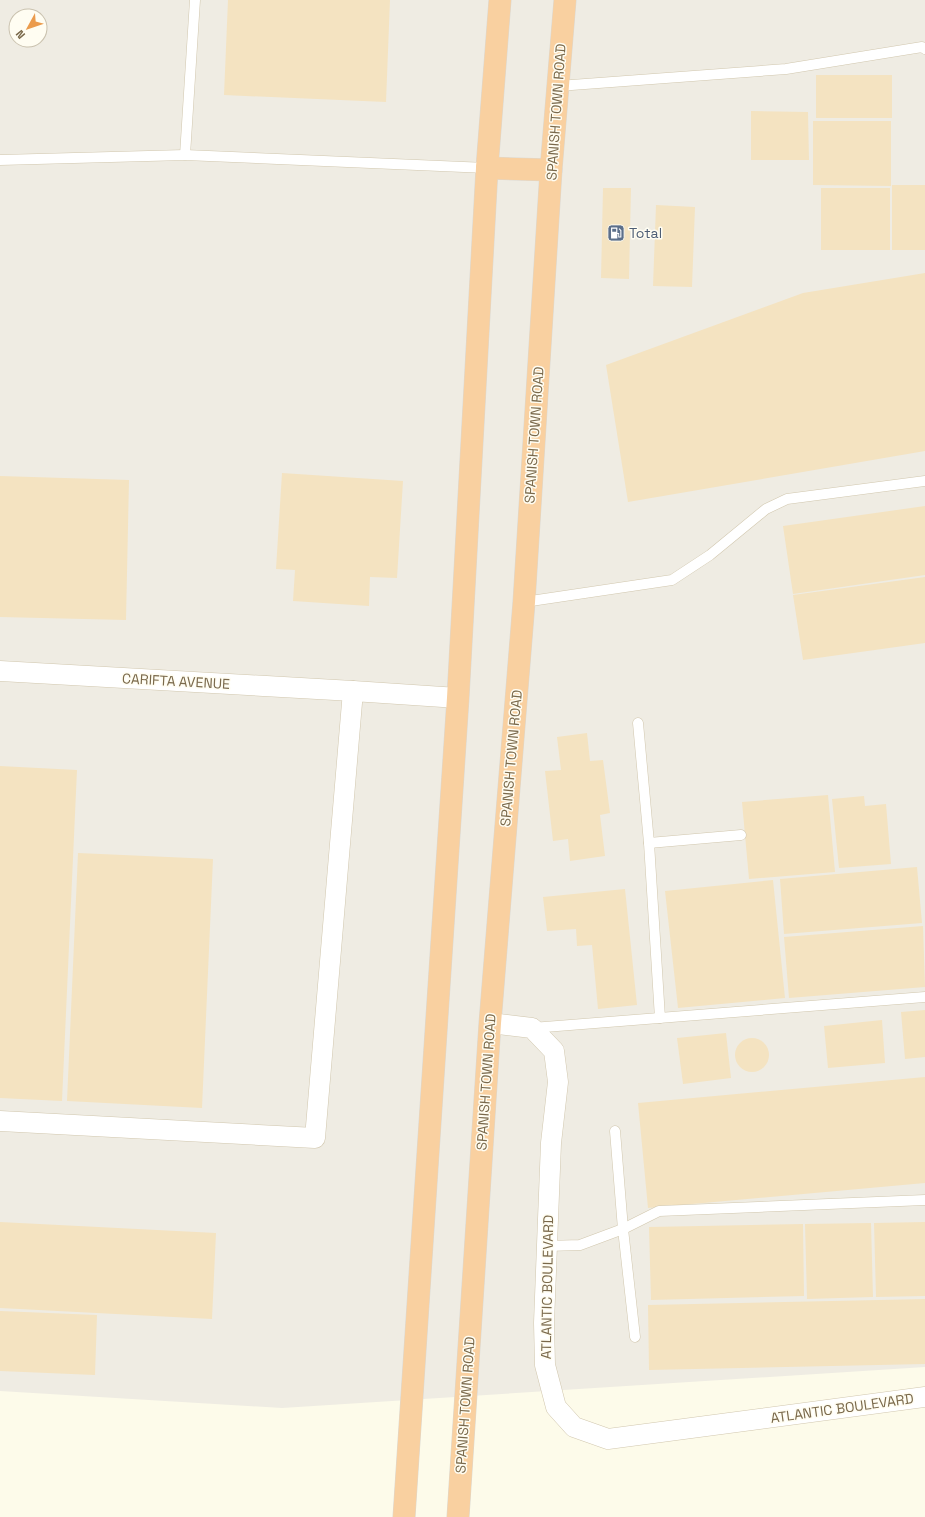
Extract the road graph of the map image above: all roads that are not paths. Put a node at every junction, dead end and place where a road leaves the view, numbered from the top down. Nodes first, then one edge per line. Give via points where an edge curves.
1 (196, 0) edge
2 (500, 0) edge
3 (565, 0) edge
4 (925, 49) edge
5 (558, 86) junction
6 (185, 155) junction
7 (0, 160) edge
8 (487, 168) junction
9 (551, 170) junction
10 (925, 480) edge
11 (524, 602) junction
12 (0, 671) edge
13 (353, 691) junction
14 (458, 698) junction
15 (638, 723) dead end
16 (741, 835) dead end
17 (649, 843) junction
18 (925, 997) edge
19 (660, 1018) junction
20 (490, 1023) junction
21 (532, 1028) junction
22 (0, 1121) edge
23 (615, 1131) dead end
24 (925, 1200) edge
25 (623, 1229) junction
26 (547, 1246) junction
27 (635, 1337) dead end
28 (925, 1397) edge
29 (404, 1517) edge
30 (458, 1517) edge

1 - 6 lane
2 - 8 highway
3 - 5 highway, SPANISH TOWN ROAD
4 - 5 lane via 922,47 786,68
5 - 9 highway, SPANISH TOWN ROAD
6 - 7 lane
6 - 8 lane
8 - 9 highway
8 - 14 highway
9 - 11 highway, SPANISH TOWN ROAD
10 - 11 lane via 787,499 766,509 710,555 672,580
11 - 20 highway, SPANISH TOWN ROAD
12 - 13 street, CARIFTA AVENUE
13 - 14 street, CARIFTA AVENUE
13 - 22 street via 315,1138
14 - 29 highway
15 - 17 lane
16 - 17 lane
17 - 19 lane
18 - 19 lane
19 - 21 lane
20 - 21 street
20 - 30 highway, SPANISH TOWN ROAD
21 - 26 street, ATLANTIC BOULEVARD via 554,1051 558,1082 551,1143
23 - 25 lane
24 - 25 lane via 659,1211
25 - 26 lane via 580,1245
25 - 27 lane
26 - 28 street, ATLANTIC BOULEVARD via 545,1365 556,1407 574,1427 608,1439

